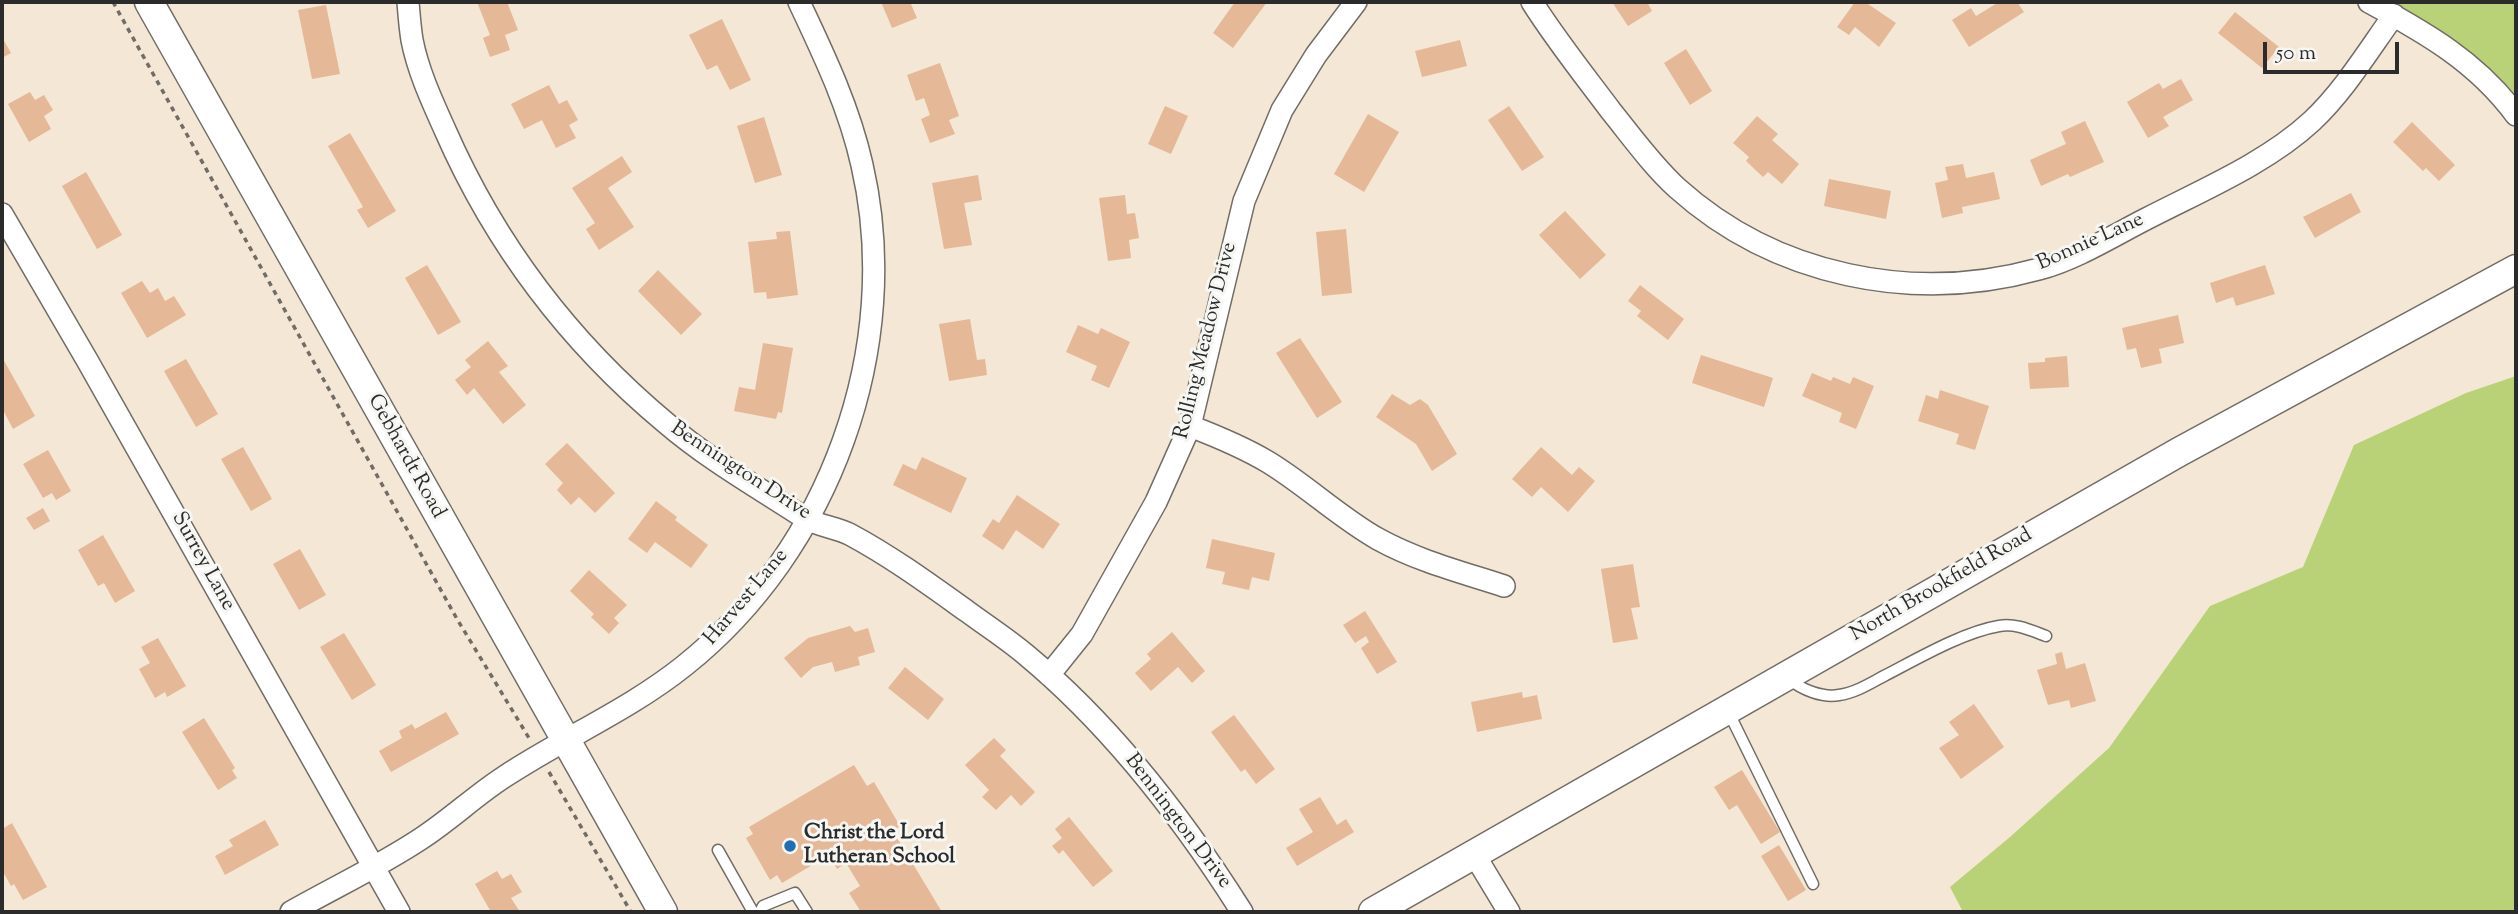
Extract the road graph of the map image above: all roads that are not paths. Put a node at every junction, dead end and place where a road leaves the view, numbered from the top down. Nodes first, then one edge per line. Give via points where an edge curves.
1 (149, 2) edge
2 (408, 2) edge
3 (800, 2) edge
4 (1356, 2) edge
5 (1532, 2) edge
6 (2369, 2) edge
7 (2394, 16) junction
8 (2516, 115) edge
9 (2, 214) edge
10 (2516, 269) edge
11 (1190, 426) junction
12 (808, 520) junction
13 (1504, 586) dead end
14 (2046, 636) dead end
15 (1785, 675) junction
16 (1049, 676) junction
17 (1727, 709) junction
18 (564, 742) junction
19 (718, 850) dead end
20 (1474, 854) junction
21 (374, 867) junction
22 (1814, 884) dead end
23 (291, 912) edge
24 (399, 912) edge
25 (663, 912) edge
26 (753, 912) edge
27 (760, 912) edge
28 (807, 912) edge
29 (1242, 912) edge
30 (1373, 912) edge
31 (1509, 912) edge

1 - 18 street, Gebhardt Road
2 - 12 street, Bennington Drive via 421,71 451,145 479,202 536,288 597,361 668,426
3 - 12 street, Harvest Lane via 838,88 860,156 869,203 875,290 853,413
4 - 11 street, Rolling Meadow Drive via 1282,110 1244,201
5 - 7 street, Bonnie Lane via 1642,151 1677,188 1744,237 1799,262 1865,278 1938,284 2041,268 2108,239 2258,159 2311,122
6 - 7 street
7 - 8 street via 2460,56
9 - 21 street, Surrey Lane
10 - 15 street, North Brookfield Road via 2167,458
11 - 13 street via 1270,463 1396,549
11 - 16 street, Rolling Meadow Drive via 1116,576 1082,634
12 - 16 street, Bennington Drive via 851,535 923,579
12 - 18 street, Harvest Lane via 775,570 715,639 640,697
14 - 15 lane via 2020,626 1999,626 1840,695 1807,690
15 - 17 street, North Brookfield Road
16 - 29 street, Bennington Drive via 1138,767 1192,836
17 - 20 street, North Brookfield Road
17 - 22 lane
18 - 21 street, Harvest Lane via 504,777 423,838
18 - 25 street, Gebhardt Road
19 - 26 lane
20 - 30 street, North Brookfield Road
20 - 31 street
21 - 23 street, Harvest Lane
21 - 24 street, Surrey Lane
27 - 28 lane via 763,906 795,893

